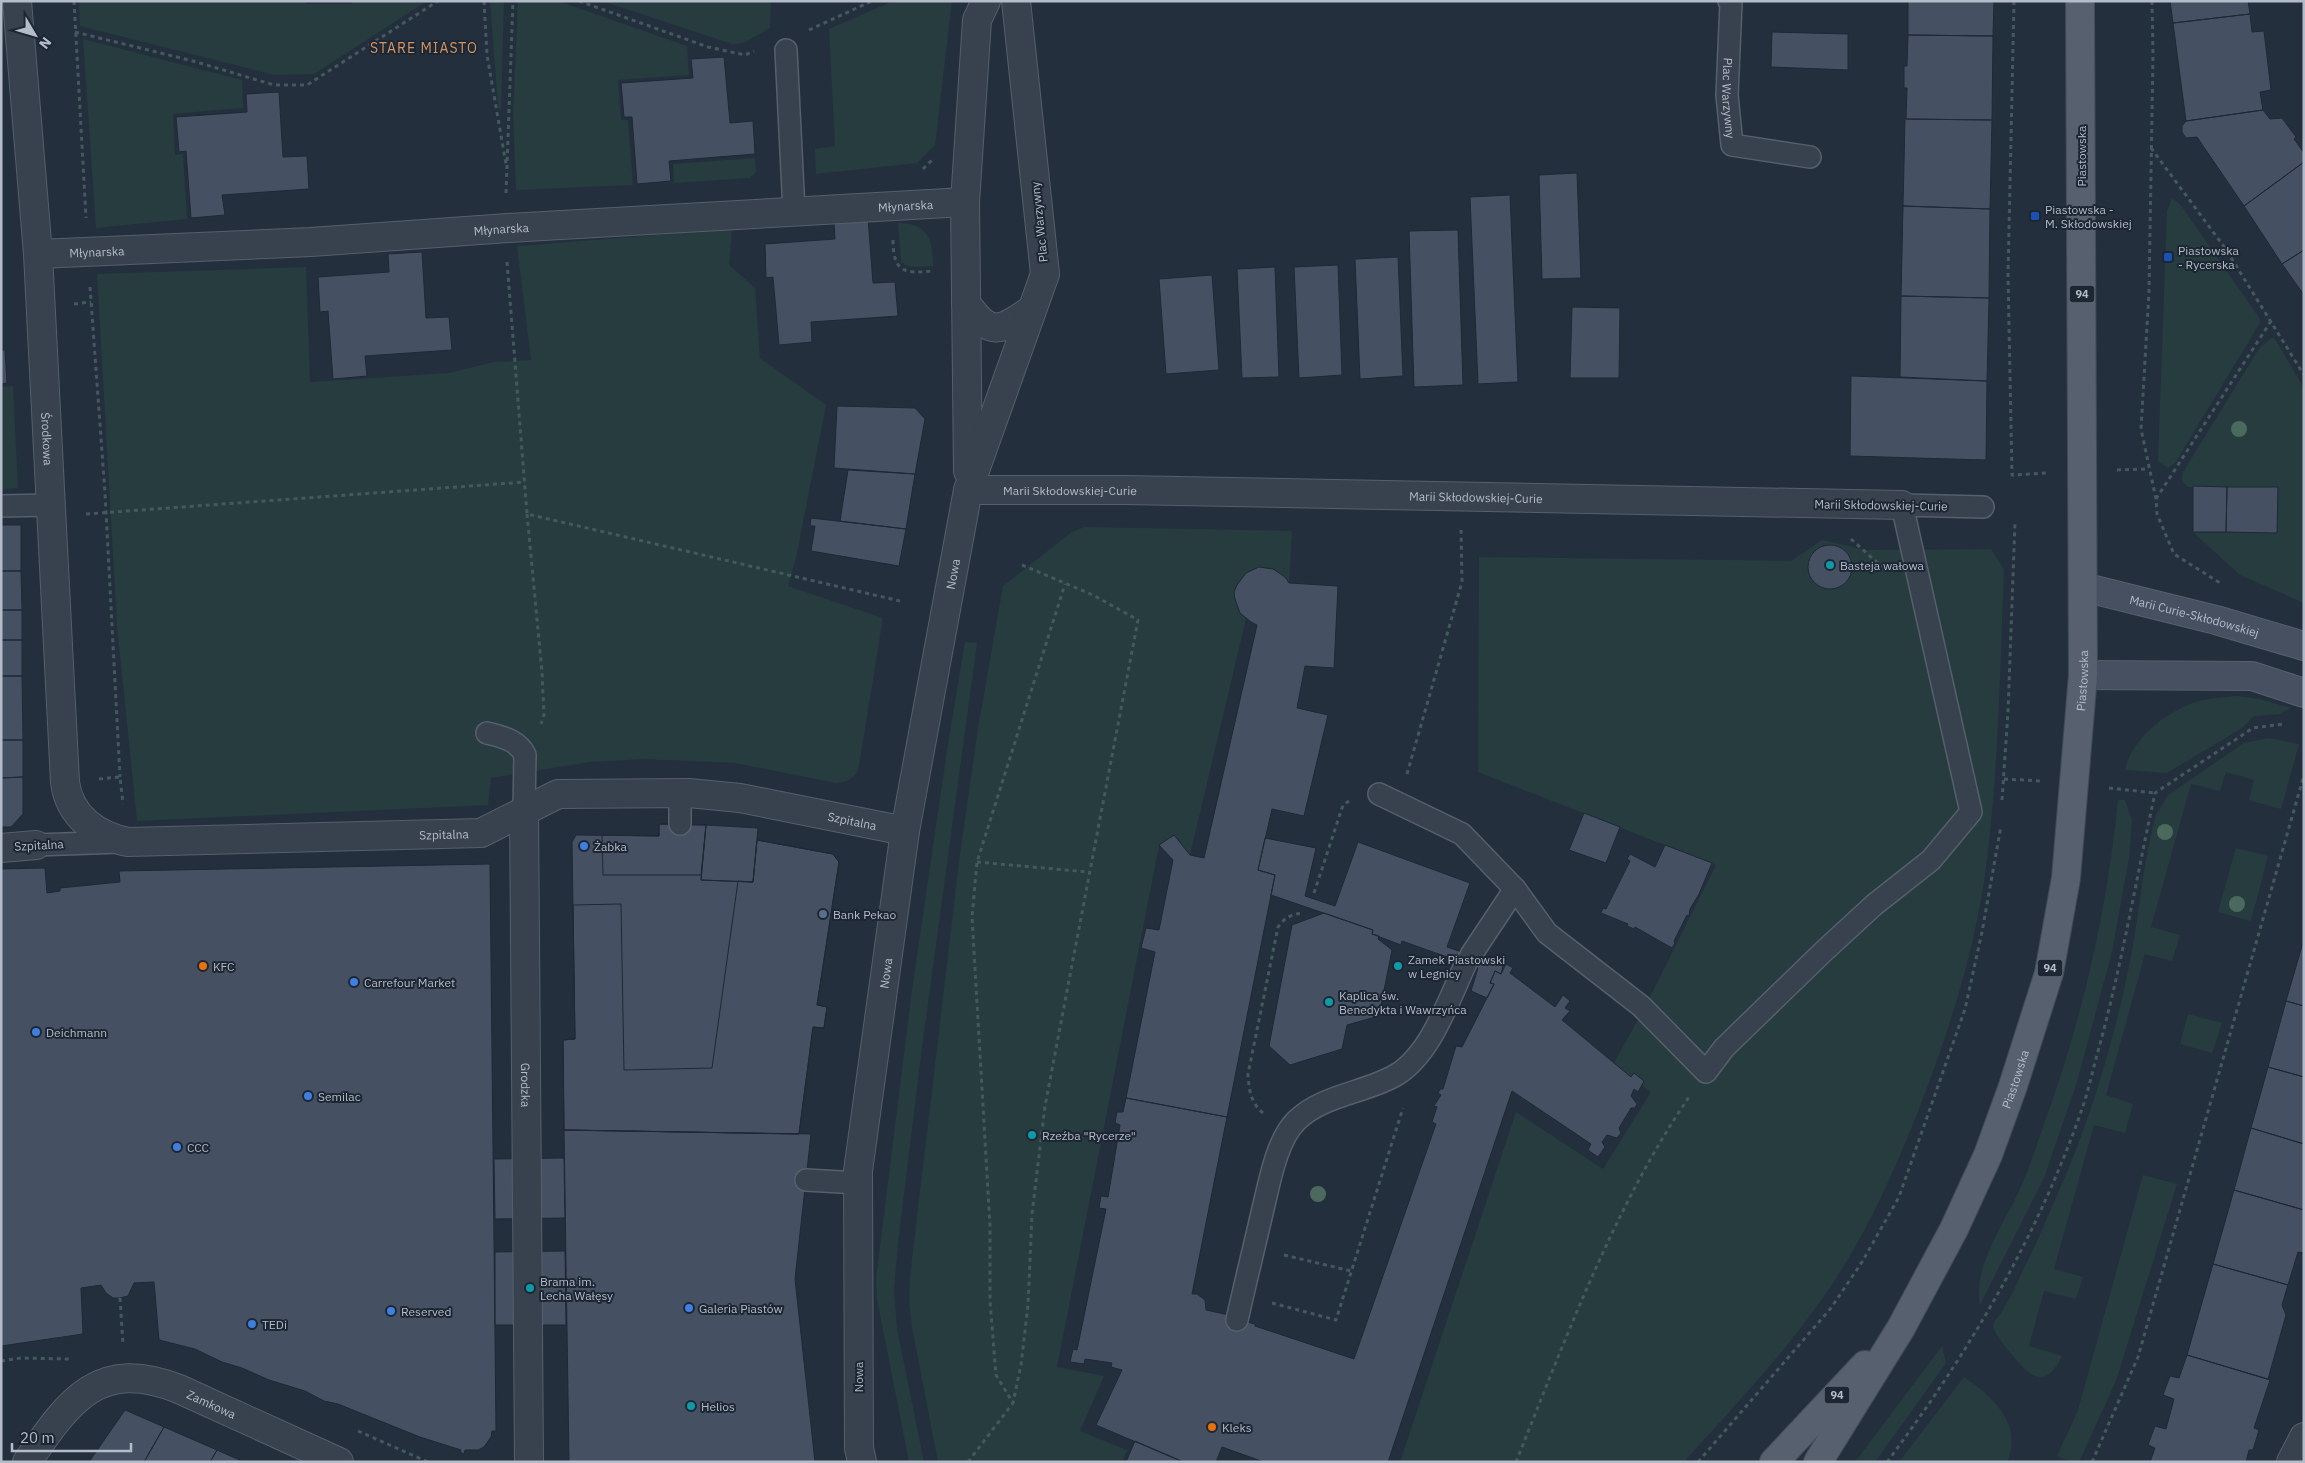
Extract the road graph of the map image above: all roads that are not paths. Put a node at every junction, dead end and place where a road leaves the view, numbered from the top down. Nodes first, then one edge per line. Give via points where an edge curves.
1 (986, 1) edge
2 (1016, 1) edge
3 (1729, 1) edge
4 (2080, 1) edge
5 (12, 9) edge
6 (786, 50) dead end
7 (1810, 157) dead end
8 (965, 202) junction
9 (794, 212) junction
10 (38, 254) junction
11 (966, 303) junction
12 (1031, 310) junction
13 (968, 490) junction
14 (1902, 505) junction
15 (1, 506) edge
16 (1983, 506) dead end
17 (50, 511) junction
18 (2083, 587) junction
19 (2304, 646) edge
20 (2083, 675) junction
21 (2304, 693) edge
22 (487, 733) dead end
23 (680, 793) junction
24 (1379, 794) road end
25 (524, 810) junction
26 (680, 824) dead end
27 (904, 831) junction
28 (128, 842) junction
29 (36, 845) joint
30 (1, 848) edge
31 (1515, 889) junction
32 (806, 1180) dead end
33 (858, 1183) junction
34 (1237, 1320) dead end
35 (1901, 1328) junction
36 (2304, 1437) edge
37 (27, 1462) edge
38 (339, 1462) edge
39 (530, 1462) edge
40 (862, 1462) edge
41 (1774, 1462) edge
42 (1818, 1462) edge
43 (2291, 1462) edge

1 - 8 street via 977,20
2 - 12 street, Plac Warzywny via 1045,274
3 - 7 lane, Plac Warzywny via 1727,95 1732,145
4 - 18 main road, Piastowska / 94
5 - 10 street, Środkowa
6 - 9 lane
8 - 9 street, Młynarska
8 - 11 street
9 - 10 street, Młynarska via 312,242
10 - 17 street, Środkowa
11 - 12 street via 979,320 995,328 1009,326
11 - 13 street
12 - 13 street, Plac Warzywny
13 - 14 street, Marii Skłodowskiej-Curie via 1125,490
13 - 27 street, Nowa
14 - 16 lane, Marii Skłodowskiej-Curie
14 - 31 lane via 1971,812 1931,860 1874,905 1824,951 1724,1048 1706,1072 1641,1006 1547,933
15 - 17 lane
17 - 28 street, Środkowa via 65,787 75,810 85,822 112,839
18 - 19 street, Marii Curie-Skłodowskiej
18 - 20 main road, Piastowska / 94
20 - 21 street via 2252,676
20 - 35 main road, Piastowska / 94 via 2066,878 2049,973 1988,1155 1954,1229
22 - 25 lane, Grodzka via 513,742 525,755
23 - 25 street, Szpitalna via 558,794
23 - 26 lane
23 - 27 street, Szpitalna via 740,798
24 - 31 lane via 1462,834
25 - 28 street, Szpitalna via 481,833
25 - 39 street, Grodzka
27 - 33 street, Nowa
28 - 29 lane, Szpitalna
29 - 30 street, Szpitalna
31 - 34 lane via 1468,959 1433,1032 1416,1059 1396,1075 1314,1108 1288,1130 1272,1173
32 - 33 lane
33 - 40 street, Nowa via 858,1438
35 - 41 main road, Piastowska / 94
35 - 42 main road, Piastowska / 94
36 - 43 street
37 - 38 street, Zamkowa via 53,1425 82,1394 113,1379 135,1377 154,1380 194,1396

